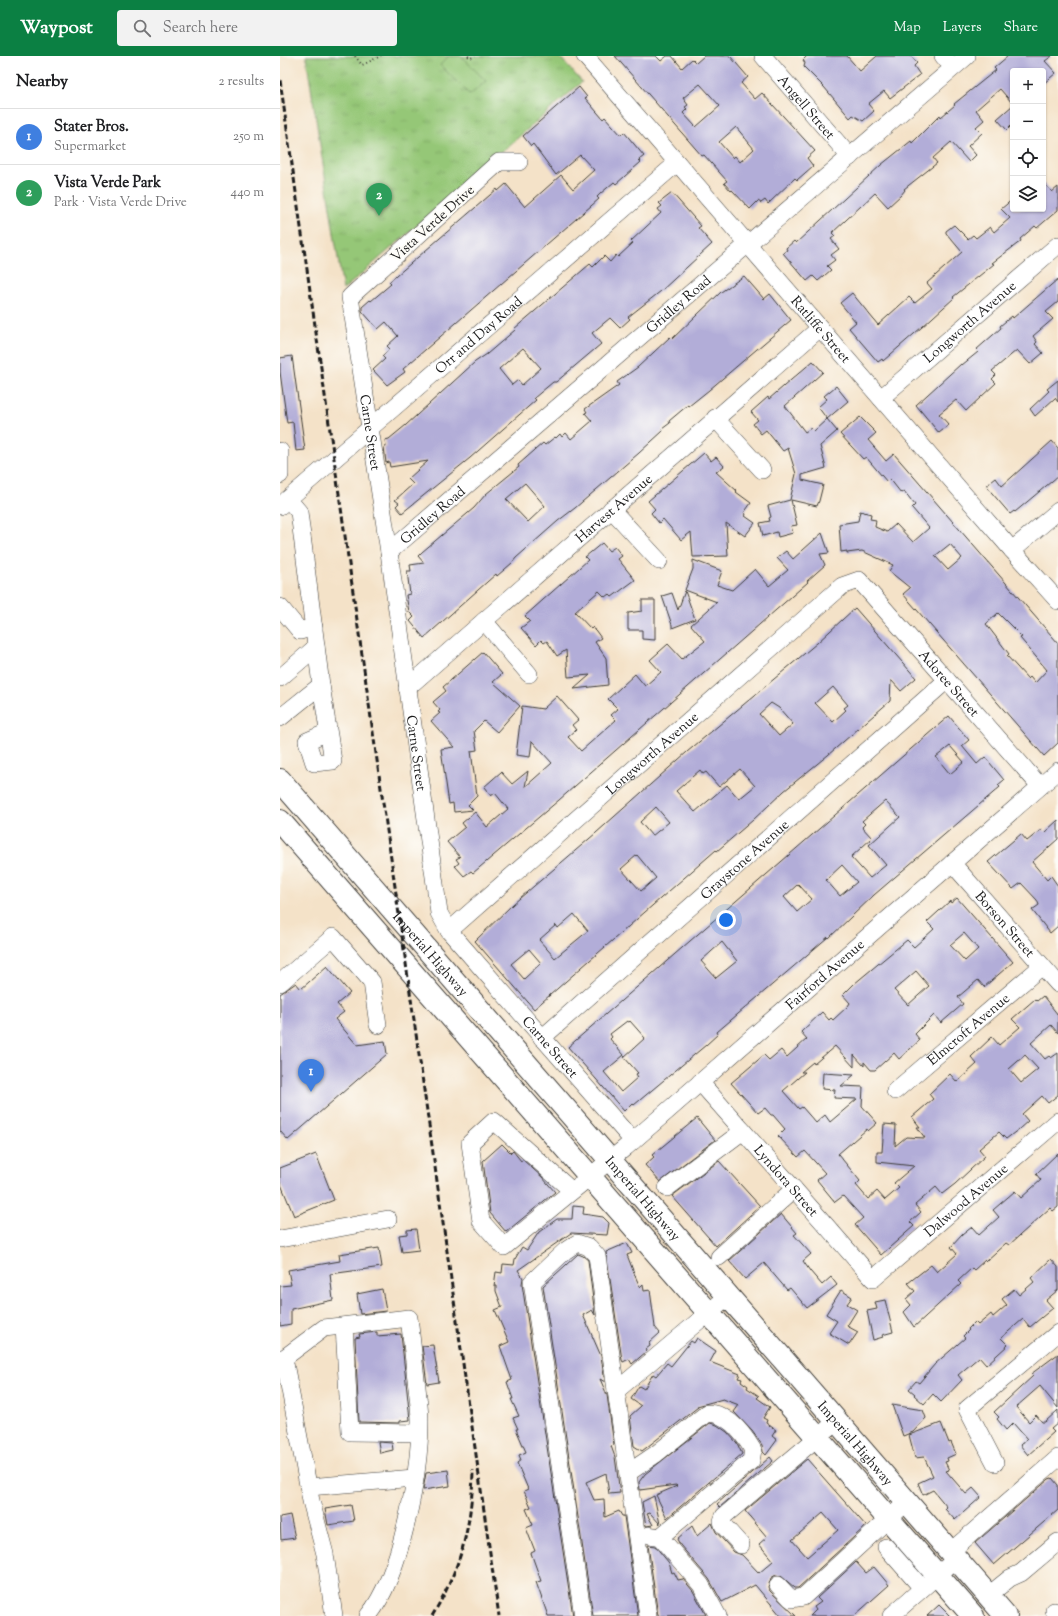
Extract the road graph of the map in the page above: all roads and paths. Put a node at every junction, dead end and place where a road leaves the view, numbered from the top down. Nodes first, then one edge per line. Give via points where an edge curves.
1 (355, 56) edge
2 (380, 56) edge
3 (468, 56) edge
4 (475, 56) edge
5 (585, 56) edge
6 (763, 56) edge
7 (967, 56) edge
8 (948, 62) edge
9 (850, 157) junction
10 (518, 162) dead end
11 (677, 163) junction
12 (747, 244) junction
13 (1058, 245) edge
14 (350, 297) joint
15 (820, 328) junction
16 (881, 398) junction
17 (715, 418) junction
18 (369, 428) junction
19 (280, 451) edge
20 (762, 470) dead end
21 (280, 475) edge
22 (280, 479) edge
23 (288, 499) edge
24 (611, 509) junction
25 (1058, 511) edge
26 (1012, 550) junction
27 (389, 552) junction
28 (659, 561) dead end
29 (859, 580) joint
30 (1058, 601) edge
31 (280, 607) edge
32 (484, 621) junction
33 (314, 627) junction
34 (316, 647) junction
35 (529, 674) dead end
36 (280, 678) edge
37 (947, 680) junction
38 (321, 685) junction
39 (406, 688) junction
40 (280, 718) edge
41 (328, 732) dead end
42 (1058, 771) edge
43 (280, 780) edge
44 (1040, 786) junction
45 (280, 821) edge
46 (952, 863) junction
47 (449, 931) junction
48 (1042, 966) junction
49 (280, 983) edge
50 (1058, 984) edge
51 (378, 1025) dead end
52 (542, 1038) junction
53 (700, 1082) junction
54 (895, 1091) dead end
55 (1058, 1121) edge
56 (743, 1131) junction
57 (633, 1141) junction
58 (610, 1161) junction
59 (590, 1177) junction
60 (667, 1188) dead end
61 (794, 1189) junction
62 (572, 1191) junction
63 (388, 1219) dead end
64 (280, 1239) edge
65 (719, 1257) dead end
66 (873, 1279) joint
67 (728, 1296) junction
68 (709, 1312) junction
69 (344, 1326) junction
70 (1058, 1333) edge
71 (282, 1358) edge
72 (616, 1391) junction
73 (837, 1421) junction
74 (419, 1433) junction
75 (818, 1438) junction
76 (1058, 1458) edge
77 (995, 1463) dead end
78 (628, 1473) junction
79 (414, 1478) junction
80 (309, 1487) junction
81 (907, 1502) junction
82 (889, 1518) junction
83 (636, 1532) junction
84 (660, 1537) junction
85 (1058, 1542) edge
86 (741, 1545) dead end
87 (886, 1547) dead end
88 (953, 1555) junction
89 (930, 1582) junction
90 (778, 1585) dead end
91 (989, 1595) junction
92 (334, 1616) edge
93 (368, 1616) edge
94 (583, 1616) edge
95 (648, 1616) edge
96 (718, 1616) edge
97 (891, 1616) edge
98 (973, 1616) edge
99 (1006, 1616) edge

1 - 2 path via 362,65
3 - 4 path
5 - 11 street, Ratliffe Street
6 - 9 street, Angell Street
7 - 8 street, Gridley Road
8 - 9 street, Gridley Road
9 - 12 street, Gridley Road
10 - 14 street, Vista Verde Drive via 498,162
11 - 12 street, Ratliffe Street
11 - 18 street, Orr and Day Road
12 - 15 street, Ratliffe Street
12 - 27 street, Gridley Road
13 - 16 street, Longworth Avenue
14 - 18 street, Carne Street
15 - 16 street, Ratliffe Street
15 - 17 street, Harvest Avenue
16 - 26 street, Ratliffe Street
17 - 20 street
17 - 24 street, Harvest Avenue
18 - 23 street, Orr and Day Road
18 - 27 street, Carne Street
19 - 21 street
22 - 23 street
23 - 33 street via 299,512
24 - 28 street
24 - 32 street, Harvest Avenue
25 - 26 street
26 - 30 street, Ratliffe Street
27 - 39 street, Carne Street
29 - 37 street, Adoree Street
29 - 47 street, Longworth Avenue via 842,586
31 - 33 street via 300,631
32 - 35 street
32 - 39 street, Harvest Avenue
33 - 34 street
34 - 36 street
34 - 38 street
37 - 44 street, Adoree Street
37 - 52 street, Graystone Avenue
38 - 40 street
38 - 41 street
39 - 47 street, Carne Street via 439,912
42 - 44 street, Fairford Avenue
43 - 58 main road, Imperial Highway
44 - 46 street, Fairford Avenue
45 - 59 main road, Imperial Highway
46 - 48 street, Borson Street
46 - 53 street, Fairford Avenue
47 - 52 street, Carne Street
48 - 50 street, Borson Street
48 - 54 street, Elmcroft Avenue
49 - 51 street via 333,937 372,982
52 - 57 street, Carne Street
53 - 56 street, Lyndora Street
53 - 57 street, Fairford Avenue
55 - 66 street, Dalwood Avenue
56 - 60 street
56 - 61 street, Lyndora Street
57 - 58 street, Fairford Avenue
58 - 59 street, Fairford Avenue
58 - 67 main road, Imperial Highway
59 - 62 street, Fairford Avenue
59 - 68 main road, Imperial Highway
61 - 65 street
61 - 66 street, Lyndora Street
62 - 62 street, Fairford Avenue via 504,1247 481,1221 470,1143 494,1121
63 - 64 street
67 - 68 street
67 - 73 main road, Imperial Highway
68 - 72 street
68 - 75 main road, Imperial Highway
69 - 71 street via 324,1328
69 - 74 street via 350,1432
69 - 74 street via 409,1318 420,1420
70 - 77 street via 968,1409
71 - 80 street
72 - 78 street
72 - 94 street via 597,1256 589,1247 577,1243 532,1282
73 - 75 street
73 - 81 main road, Imperial Highway
74 - 79 street
75 - 82 main road, Imperial Highway
75 - 86 street via 724,1516 723,1524
76 - 88 street
78 - 83 street
78 - 84 street via 707,1413 717,1413 725,1417 748,1440 753,1450 751,1461
79 - 80 street
79 - 93 street via 398,1554 382,1595
80 - 92 street via 325,1554
81 - 82 street
81 - 88 main road, Imperial Highway
82 - 89 main road, Imperial Highway
82 - 90 street via 803,1597 791,1599
83 - 84 street
83 - 95 street
84 - 96 street via 700,1585
85 - 91 street via 1021,1573 1010,1578
87 - 89 street, Imperial Highway
88 - 89 street
88 - 91 main road, Imperial Highway
89 - 97 street
89 - 98 main road, Imperial Highway
91 - 99 main road, Imperial Highway

